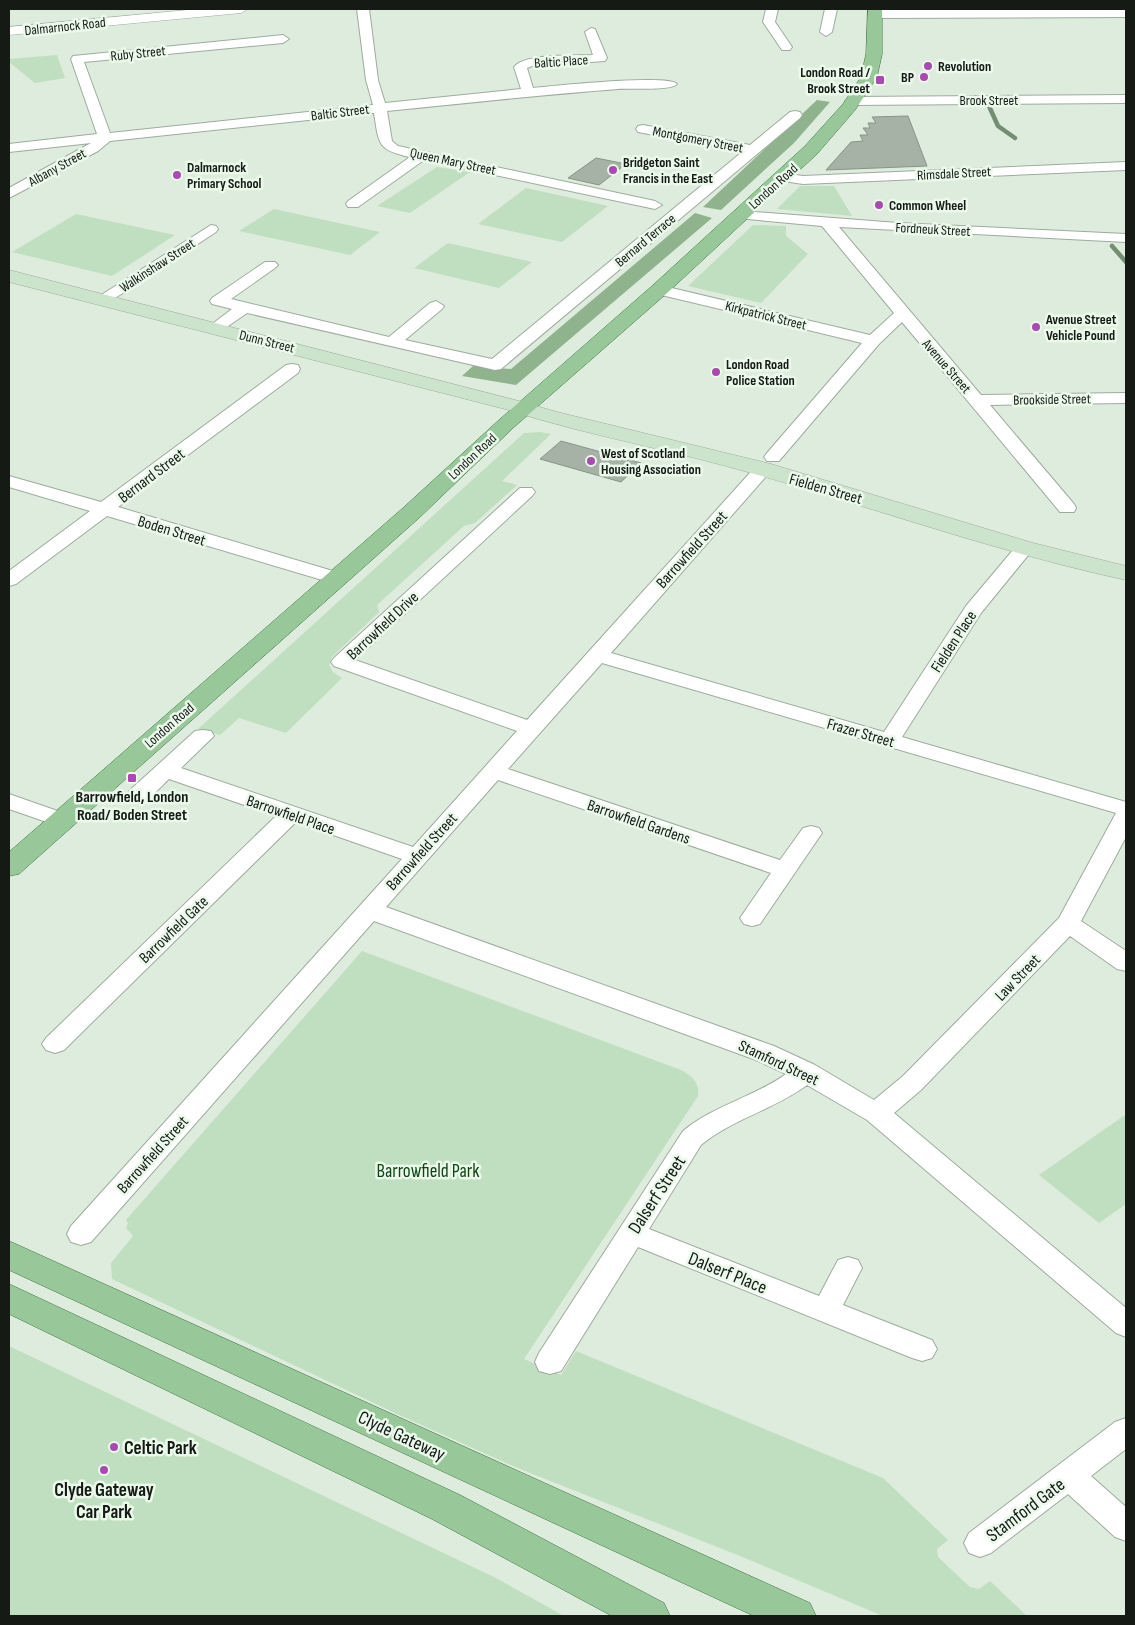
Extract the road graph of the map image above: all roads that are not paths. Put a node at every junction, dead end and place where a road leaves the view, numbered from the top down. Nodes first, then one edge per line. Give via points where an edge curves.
1 (241, 9) edge
2 (363, 9) edge
3 (772, 9) edge
4 (831, 9) edge
5 (975, 11) edge
6 (875, 12) edge
7 (1126, 13) edge
8 (830, 26) dead end
9 (9, 31) edge
10 (591, 32) dead end
11 (283, 39) dead end
12 (786, 47) dead end
13 (528, 92) junction
14 (657, 96) dead end
15 (1126, 100) edge
16 (852, 101) junction
17 (380, 108) junction
18 (795, 115) dead end
19 (643, 129) dead end
20 (105, 139) junction
21 (9, 148) edge
22 (753, 150) junction
23 (423, 154) junction
24 (1126, 166) edge
25 (782, 177) junction
26 (9, 194) edge
27 (353, 204) dead end
28 (655, 204) dead end
29 (741, 215) junction
30 (828, 223) junction
31 (211, 229) dead end
32 (1126, 238) edge
33 (270, 266) dead end
34 (9, 276) edge
35 (659, 290) junction
36 (103, 300) junction
37 (436, 306) dead end
38 (244, 308) junction
39 (902, 314) junction
40 (215, 328) junction
41 (873, 341) junction
42 (392, 343) junction
43 (495, 365) joint
44 (292, 369) dead end
45 (1126, 398) edge
46 (978, 400) junction
47 (524, 410) junction
48 (768, 463) junction
49 (9, 481) edge
50 (526, 492) dead end
51 (1067, 508) dead end
52 (104, 510) junction
53 (1025, 548) junction
54 (1126, 573) edge
55 (336, 578) junction
56 (9, 580) edge
57 (596, 655) junction
58 (531, 729) junction
59 (203, 736) dead end
60 (889, 740) junction
61 (166, 770) junction
62 (493, 771) junction
63 (137, 796) dead end
64 (9, 801) edge
65 (1126, 809) edge
66 (291, 814) junction
67 (1126, 815) edge
68 (61, 820) junction
69 (812, 833) dead end
70 (417, 856) junction
71 (9, 867) edge
72 (786, 870) junction
73 (369, 910) junction
74 (752, 918) dead end
75 (1068, 923) junction
76 (1126, 962) edge
77 (55, 1044) dead end
78 (806, 1072) junction
79 (876, 1113) junction
80 (630, 1233) junction
81 (81, 1234) dead end
82 (9, 1254) edge
83 (848, 1268) dead end
84 (9, 1298) edge
85 (826, 1310) junction
86 (1126, 1325) edge
87 (922, 1348) dead end
88 (550, 1362) dead end
89 (1126, 1431) edge
90 (1069, 1475) junction
91 (1126, 1527) edge
92 (980, 1543) dead end
93 (650, 1616) edge
94 (796, 1616) edge

1 - 9 street, Dalmarnock Road
2 - 17 street, Queen Mary Street via 372,80
3 - 12 street via 769,22
4 - 8 street
5 - 6 street
5 - 7 street
6 - 16 main road, London Road via 869,77
10 - 13 street, Baltic Place via 601,58 529,62 520,67
11 - 20 street, Ruby Street via 77,59
13 - 14 street, Baltic Street via 674,80
13 - 17 street, Baltic Street
15 - 16 street, Brook Street
16 - 25 main road, London Road via 824,136
17 - 20 street, Baltic Street
17 - 23 street, Queen Mary Street via 385,142 393,149
18 - 22 street, Bernard Terrace
19 - 22 street, Montgomery Street
20 - 21 street, Baltic Street
20 - 26 street, Albany Street
22 - 43 street, Bernard Terrace
23 - 27 street
23 - 28 street, Queen Mary Street
24 - 25 street, Rimsdale Street via 804,180
25 - 29 main road, London Road
29 - 30 street, Fordneuk Street
29 - 35 main road, London Road
30 - 32 street, Fordneuk Street
30 - 39 street, Avenue Street
31 - 36 street, Walkinshaw Street
33 - 38 street, Dunn Street via 218,302
34 - 36 main road, Dunn Street
35 - 41 street, Kirkpatrick Street
35 - 47 main road, London Road
36 - 40 main road, Dunn Street
37 - 42 street
38 - 40 street
38 - 42 street, Dunn Street
39 - 41 street, Barrowfield Street
39 - 46 street, Avenue Street
40 - 47 main road, Dunn Street
41 - 48 street, Barrowfield Street
42 - 43 street, Dunn Street
44 - 52 street, Bernard Street
45 - 46 street, Brookside Street
46 - 51 street, Avenue Street
47 - 48 main road, Fielden Street
47 - 55 main road, London Road
48 - 53 main road, Fielden Street
48 - 57 street, Barrowfield Street
49 - 52 street, Boden Street
50 - 58 street, Barrowfield Drive via 341,662
52 - 55 street, Boden Street
52 - 56 street, Bernard Street
53 - 54 main road, Fielden Street
53 - 60 street, Fielden Place via 973,610
55 - 68 main road, London Road
57 - 58 street, Barrowfield Street
57 - 60 street, Frazer Street
58 - 62 street, Barrowfield Street
59 - 61 street
60 - 65 street, Frazer Street
61 - 63 street
61 - 66 street, Barrowfield Place
62 - 70 street, Barrowfield Street
62 - 72 street, Barrowfield Gardens
64 - 68 street
66 - 70 street, Barrowfield Place
66 - 77 street, Barrowfield Gate
67 - 75 street, Law Street
68 - 71 main road, London Road
69 - 72 street
70 - 73 street, Barrowfield Street
72 - 74 street
73 - 78 street, Stamford Street via 765,1053
73 - 81 street, Barrowfield Street
75 - 76 street
75 - 79 street, Law Street via 912,1083
78 - 79 street, Stamford Street
78 - 80 street, Dalserf Street via 778,1093 704,1128 692,1138
79 - 86 street, Stamford Street
80 - 85 street, Dalserf Place
80 - 88 street, Dalserf Street
82 - 94 main road, Clyde Gateway
83 - 85 street
84 - 93 main road via 446,1507
85 - 87 street, Dalserf Place
89 - 90 street, Stamford Gate
90 - 91 street, Stamford Gate
90 - 92 street, Stamford Gate

